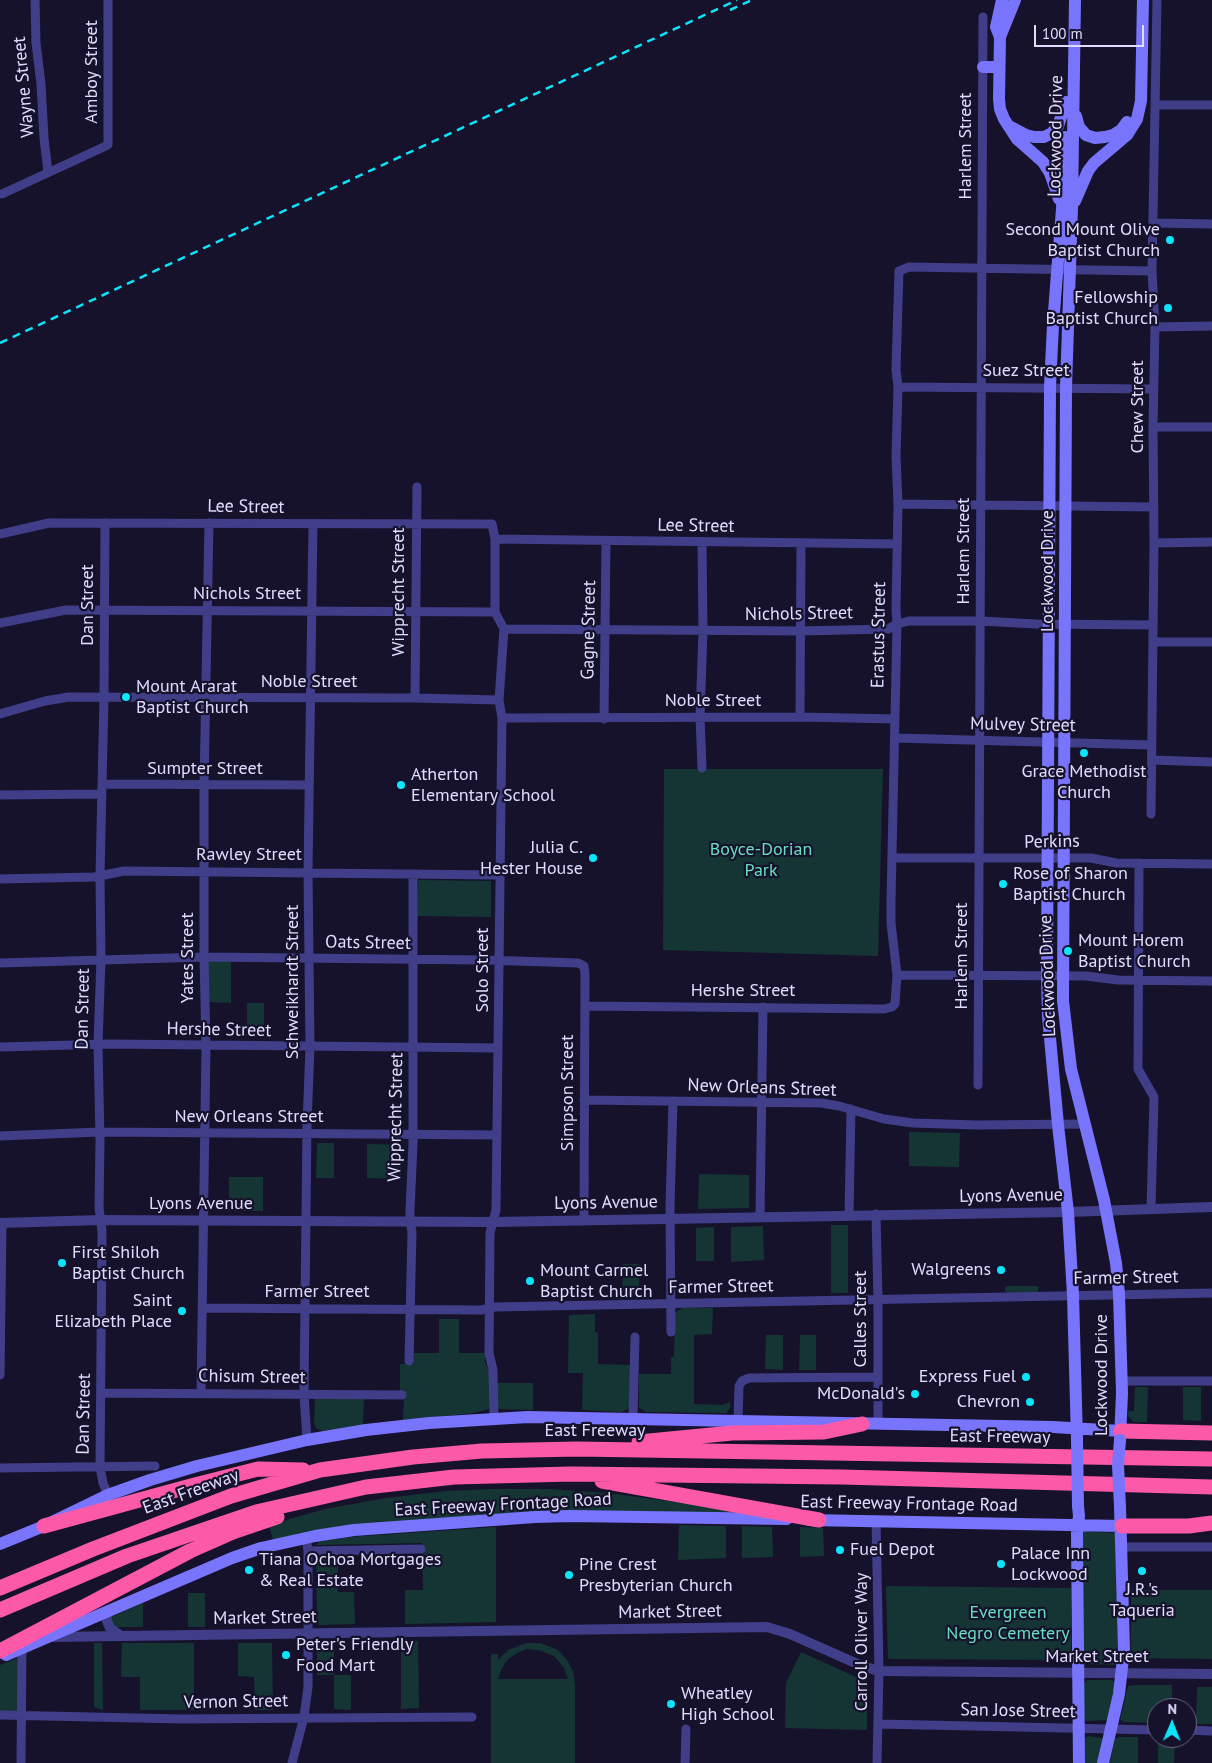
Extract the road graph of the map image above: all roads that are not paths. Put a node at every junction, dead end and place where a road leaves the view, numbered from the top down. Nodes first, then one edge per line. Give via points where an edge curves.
1 (35, 0) edge
2 (108, 0) edge
3 (1002, 0) edge
4 (1015, 0) edge
5 (1134, 0) edge
6 (1143, 0) edge
7 (1157, 0) edge
8 (1070, 1) edge
9 (984, 17) dead end
10 (1000, 37) junction
11 (983, 66) junction
12 (999, 67) junction
13 (1070, 102) junction
14 (1155, 105) junction
15 (1212, 106) edge
16 (1009, 126) junction
17 (48, 172) junction
18 (2, 194) dead end
19 (1067, 208) junction
20 (1154, 223) junction
21 (1212, 224) edge
22 (982, 268) junction
23 (1057, 269) junction
24 (1071, 270) junction
25 (1152, 271) junction
26 (1212, 326) edge
27 (1155, 327) junction
28 (898, 387) junction
29 (1050, 387) junction
30 (1066, 387) junction
31 (982, 388) junction
32 (1154, 389) junction
33 (1153, 427) junction
34 (1212, 427) edge
35 (416, 487) dead end
36 (898, 504) junction
37 (980, 505) junction
38 (1050, 506) junction
39 (1065, 506) junction
40 (1154, 507) junction
41 (105, 523) junction
42 (209, 523) junction
43 (313, 524) junction
44 (416, 525) junction
45 (0, 534) edge
46 (495, 539) junction
47 (606, 541) junction
48 (702, 542) junction
49 (1154, 542) junction
50 (1212, 542) edge
51 (801, 543) junction
52 (897, 544) junction
53 (105, 610) junction
54 (208, 611) junction
55 (312, 611) junction
56 (416, 611) junction
57 (495, 612) junction
58 (980, 621) junction
59 (0, 623) edge
60 (1050, 623) junction
61 (897, 624) junction
62 (1065, 624) junction
63 (1153, 625) junction
64 (504, 629) junction
65 (605, 630) junction
66 (703, 631) junction
67 (801, 631) junction
68 (1154, 642) junction
69 (1212, 642) edge
70 (104, 696) junction
71 (206, 697) junction
72 (310, 698) junction
73 (415, 698) junction
74 (500, 700) junction
75 (0, 714) edge
76 (800, 717) junction
77 (502, 718) junction
78 (700, 718) junction
79 (604, 719) junction
80 (895, 719) junction
81 (895, 738) junction
82 (979, 740) junction
83 (1049, 742) junction
84 (1064, 742) junction
85 (1151, 744) junction
86 (1152, 760) junction
87 (1212, 762) edge
88 (702, 768) dead end
89 (102, 784) junction
90 (204, 785) junction
91 (309, 785) junction
92 (102, 794) junction
93 (0, 795) edge
94 (1151, 814) dead end
95 (892, 858) junction
96 (1048, 858) junction
97 (1063, 858) junction
98 (979, 859) junction
99 (1139, 863) junction
100 (1212, 864) edge
101 (204, 871) junction
102 (308, 872) junction
103 (413, 874) junction
104 (499, 875) junction
105 (100, 876) junction
106 (0, 879) edge
107 (204, 957) junction
108 (310, 958) junction
109 (101, 960) junction
110 (412, 960) junction
111 (498, 960) junction
112 (0, 963) edge
113 (584, 966) joint
114 (897, 975) junction
115 (1047, 975) junction
116 (1063, 975) junction
117 (979, 976) junction
118 (1138, 980) junction
119 (1212, 981) edge
120 (896, 1000) joint
121 (585, 1006) junction
122 (763, 1007) junction
123 (98, 1044) junction
124 (206, 1046) junction
125 (0, 1047) edge
126 (310, 1047) junction
127 (413, 1047) junction
128 (498, 1048) junction
129 (978, 1085) dead end
130 (584, 1100) junction
131 (672, 1101) junction
132 (761, 1102) junction
133 (851, 1109) junction
134 (1086, 1124) junction
135 (1058, 1125) junction
136 (100, 1132) junction
137 (205, 1133) junction
138 (307, 1134) junction
139 (413, 1134) junction
140 (497, 1135) junction
141 (0, 1136) edge
142 (1212, 1207) edge
143 (1151, 1209) junction
144 (1106, 1210) junction
145 (1068, 1212) junction
146 (849, 1214) junction
147 (876, 1214) junction
148 (760, 1216) junction
149 (671, 1218) junction
150 (100, 1220) junction
151 (584, 1220) junction
152 (203, 1221) junction
153 (307, 1221) junction
154 (410, 1222) junction
155 (493, 1222) junction
156 (1, 1223) edge
157 (1212, 1293) edge
158 (1119, 1294) junction
159 (1073, 1295) junction
160 (878, 1300) junction
161 (671, 1304) junction
162 (202, 1308) junction
163 (489, 1308) junction
164 (305, 1309) junction
165 (410, 1309) junction
166 (671, 1332) dead end
167 (634, 1338) dead end
168 (409, 1361) dead end
169 (0, 1375) edge
170 (877, 1377) junction
171 (1121, 1381) junction
172 (1212, 1381) edge
173 (101, 1392) junction
174 (201, 1393) junction
175 (304, 1394) junction
176 (402, 1395) dead end
177 (494, 1418) junction
178 (633, 1418) junction
179 (738, 1422) junction
180 (862, 1424) junction
181 (878, 1424) junction
182 (1212, 1433) edge
183 (1078, 1434) junction
184 (1120, 1435) junction
185 (307, 1440) junction
186 (578, 1449) junction
187 (1212, 1459) edge
188 (155, 1466) dead end
189 (100, 1467) junction
190 (0, 1468) edge
191 (320, 1470) junction
192 (571, 1474) junction
193 (366, 1487) junction
194 (1212, 1487) edge
195 (108, 1494) junction
196 (819, 1520) junction
197 (876, 1520) junction
198 (1212, 1523) edge
199 (1077, 1525) junction
200 (44, 1526) junction
201 (1122, 1526) junction
202 (306, 1538) junction
203 (0, 1544) edge
204 (1122, 1547) junction
205 (1212, 1547) edge
206 (421, 1549) dead end
207 (308, 1551) junction
208 (0, 1588) edge
209 (0, 1610) edge
210 (106, 1612) junction
211 (308, 1634) junction
212 (121, 1636) junction
213 (48, 1637) junction
214 (22, 1648) junction
215 (0, 1651) edge
216 (0, 1658) edge
217 (879, 1671) junction
218 (1079, 1673) junction
219 (1122, 1673) junction
220 (1212, 1674) edge
221 (0, 1715) edge
222 (22, 1715) junction
223 (472, 1717) dead end
224 (304, 1718) junction
225 (878, 1724) junction
226 (686, 1729) dead end
227 (1079, 1729) junction
228 (1112, 1729) junction
229 (1147, 1730) edge
230 (1197, 1730) edge
231 (1212, 1731) edge
232 (21, 1763) edge
233 (292, 1763) edge
234 (686, 1763) edge
235 (877, 1763) edge
236 (1079, 1763) edge
237 (1103, 1763) edge

1 - 17 street, Wayne Street
2 - 17 street, Amboy Street via 108,145
3 - 10 main road via 996,27
4 - 10 main road
5 - 13 main road via 1133,93 1127,122 1121,130 1105,137 1086,135 1079,128
6 - 19 main road via 1138,119 1127,135 1094,162
7 - 14 street, Chew Street
8 - 13 main road, Lockwood Drive
9 - 11 street, Harlem Street
10 - 12 main road
11 - 12 main road
11 - 22 street, Harlem Street
12 - 16 main road via 999,99
13 - 16 main road via 1058,126 1044,137 1026,136
13 - 19 main road, Lockwood Drive
14 - 15 street
14 - 20 street, Chew Street
16 - 19 main road via 1017,139 1043,162
17 - 18 street
19 - 23 main road, Lockwood Drive
19 - 24 main road, Lockwood Drive
20 - 21 street
20 - 25 street, Chew Street
22 - 23 street
22 - 28 street, Erastus Street via 910,267 899,270
22 - 31 street, Harlem Street
23 - 24 street
23 - 29 main road, Lockwood Drive
24 - 25 street
24 - 30 main road, Lockwood Drive
25 - 27 street, Chew Street
26 - 27 street
27 - 32 street, Chew Street
28 - 31 street, Suez Street
28 - 36 street, Erastus Street
29 - 30 street, Suez Street
29 - 31 street, Suez Street
29 - 38 main road, Lockwood Drive
30 - 32 street, Suez Street
30 - 39 main road, Lockwood Drive
31 - 37 street, Harlem Street
32 - 33 street, Chew Street
33 - 34 street
33 - 40 street, Chew Street
35 - 44 street, Wipprecht Street
36 - 37 street
36 - 52 street, Erastus Street
37 - 38 street
37 - 58 street, Harlem Street
38 - 39 street
38 - 60 main road, Lockwood Drive
39 - 40 street
39 - 62 main road, Lockwood Drive
40 - 49 street, Chew Street
41 - 42 street, Lee Street
41 - 45 street, Lee Street via 49,523
41 - 53 street, Dan Street
42 - 43 street, Lee Street
42 - 54 street, Yates Street
43 - 44 street, Lee Street
43 - 55 street, Schweikhardt Street
44 - 46 street, Lee Street via 492,524
44 - 56 street, Wipprecht Street
46 - 47 street, Lee Street
46 - 57 street
47 - 48 street, Lee Street
47 - 65 street, Gagne Street
48 - 51 street, Lee Street
48 - 66 street
49 - 50 street
49 - 63 street, Chew Street
51 - 52 street, Lee Street
51 - 67 street
52 - 61 street, Erastus Street
53 - 54 street, Nichols Street
53 - 59 street, Nichols Street via 66,610
53 - 70 street, Dan Street
54 - 55 street, Nichols Street
54 - 71 street, Yates Street
55 - 56 street, Nichols Street
55 - 72 street, Schweikhardt Street
56 - 57 street, Nichols Street
56 - 73 street, Wipprecht Street
57 - 64 street
58 - 60 street, Nichols Street
58 - 61 street, Nichols Street via 909,621
58 - 82 street, Harlem Street
60 - 62 street, Nichols Street
60 - 83 main road, Lockwood Drive
61 - 67 street, Nichols Street via 888,629
61 - 80 street, Erastus Street
62 - 63 street, Nichols Street
62 - 84 main road, Lockwood Drive
63 - 68 street, Chew Street
64 - 65 street, Nichols Street
64 - 74 street, Solo Street
65 - 66 street, Nichols Street
65 - 79 street, Gagne Street
66 - 67 street, Nichols Street
66 - 78 street
67 - 76 street
68 - 69 street
68 - 85 street, Chew Street
70 - 71 street, Noble Street
70 - 75 street, Noble Street via 64,697
70 - 89 street, Dan Street
71 - 72 street, Noble Street
71 - 90 street, Yates Street
72 - 73 street, Noble Street
72 - 91 street, Schweikhardt Street
73 - 74 street, Noble Street
74 - 77 street, Solo Street
76 - 78 street, Noble Street
76 - 80 street, Noble Street
77 - 79 street, Noble Street
77 - 104 street, Solo Street
78 - 79 street, Noble Street
78 - 88 street
80 - 81 street, Erastus Street
81 - 82 street, Mulvey Street
81 - 95 street, Erastus Street
82 - 83 street, Mulvey Street
82 - 98 street, Harlem Street
83 - 84 street, Mulvey Street
83 - 96 main road, Lockwood Drive
84 - 85 street, Mulvey Street
84 - 97 main road, Lockwood Drive
85 - 86 street, Chew Street
86 - 87 street
86 - 94 street, Chew Street
89 - 90 street, Sumpter Street
89 - 92 street, Dan Street
90 - 91 street, Sumpter Street
90 - 101 street, Yates Street
91 - 102 street, Schweikhardt Street
92 - 93 street
92 - 105 street, Dan Street
95 - 98 street, Perkins
95 - 114 street, Erastus Street via 891,923
96 - 97 street, Perkins
96 - 98 street, Perkins
96 - 115 main road, Lockwood Drive
97 - 99 street, Perkins
97 - 116 main road, Lockwood Drive
98 - 117 street, Harlem Street
99 - 100 street, Perkins
99 - 118 street
101 - 102 street, Rawley Street
101 - 105 street, Rawley Street via 124,871
101 - 107 street, Yates Street
102 - 103 street, Rawley Street
102 - 108 street, Schweikhardt Street
103 - 104 street, Rawley Street
103 - 110 street, Wipprecht Street
104 - 111 street, Solo Street
105 - 106 street, Rawley Street
105 - 109 street, Dan Street
107 - 108 street, Oats Street
107 - 109 street, Oats Street
107 - 124 street, Yates Street
108 - 110 street, Oats Street
108 - 126 street, Schweikhardt Street
109 - 112 street, Oats Street
109 - 123 street, Dan Street
110 - 111 street, Oats Street
110 - 127 street, Wipprecht Street
111 - 113 street, Oats Street via 578,963
111 - 128 street, Solo Street
113 - 121 street, Simpson Street
114 - 117 street
114 - 120 street, Erastus Street
115 - 116 street
115 - 117 street
115 - 135 main road, Lockwood Drive
116 - 118 street
116 - 134 main road, Lockwood Drive via 1068,1050
117 - 129 street, Harlem Street
118 - 119 street
118 - 143 street via 1138,1069 1154,1097
120 - 122 street, Hershe Street via 884,1009
121 - 122 street, Hershe Street
121 - 130 street, Simpson Street
122 - 132 street
123 - 124 street, Hershe Street
123 - 125 street, Hershe Street
123 - 136 street, Dan Street
124 - 126 street, Hershe Street
124 - 137 street, Yates Street
126 - 127 street, Hershe Street
126 - 138 street, Schweikhardt Street
127 - 128 street, Hershe Street
127 - 139 street, Wipprecht Street
128 - 140 street, Solo Street
130 - 131 street, New Orleans Street
130 - 151 street, Simpson Street
131 - 132 street, New Orleans Street
131 - 149 street
132 - 133 street, New Orleans Street via 821,1103
132 - 148 street
133 - 135 street, New Orleans Street via 913,1123
133 - 146 street
134 - 135 street, New Orleans Street
134 - 144 main road, Lockwood Drive
135 - 145 main road, Lockwood Drive
136 - 137 street, New Orleans Street
136 - 141 street, New Orleans Street
136 - 150 street, Dan Street
137 - 138 street, New Orleans Street
137 - 152 street, Yates Street
138 - 139 street, New Orleans Street
138 - 153 street, Schweikhardt Street
139 - 140 street, New Orleans Street
139 - 154 street, Wipprecht Street
140 - 155 street, Solo Street
142 - 143 street, Lyons Avenue
143 - 144 street, Lyons Avenue
144 - 145 street, Lyons Avenue
144 - 158 main road, Lockwood Drive
145 - 147 street, Lyons Avenue
145 - 159 main road, Lockwood Drive
146 - 147 street, Lyons Avenue
146 - 148 street, Lyons Avenue
147 - 160 street, Calles Street
148 - 149 street, Lyons Avenue
149 - 151 street, Lyons Avenue
149 - 161 street
150 - 152 street, Lyons Avenue
150 - 156 street, Lyons Avenue
150 - 173 street, Dan Street
151 - 155 street, Lyons Avenue
152 - 153 street, Lyons Avenue
152 - 162 street, Yates Street
153 - 154 street, Lyons Avenue
153 - 164 street, Schweikhardt Street
154 - 155 street, Lyons Avenue
154 - 165 street, Wipprecht Street
155 - 163 street, Solo Street
156 - 169 street
157 - 158 street, Farmer Street
158 - 159 street, Farmer Street
158 - 171 main road, Lockwood Drive
159 - 160 street, Farmer Street
159 - 183 main road, Lockwood Drive
160 - 161 street, Farmer Street
160 - 170 street, Calles Street
161 - 163 street, Farmer Street
161 - 166 street
162 - 164 street, Farmer Street
162 - 174 street, Yates Street
163 - 165 street, Farmer Street
163 - 177 street, Solo Street
164 - 165 street, Farmer Street
164 - 175 street, Schweikhardt Street
165 - 168 street, Wipprecht Street
167 - 178 street
170 - 179 street via 749,1378 739,1386
170 - 181 street, Calles Street
171 - 172 street
171 - 184 main road, Lockwood Drive
173 - 174 street, Chisum Street
173 - 189 street, Dan Street
174 - 175 street, Chisum Street
175 - 176 street, Chisum Street
175 - 185 street, Schweikhardt Street
177 - 178 main road
177 - 185 main road via 366,1430
178 - 179 main road
179 - 180 main road
180 - 181 main road
180 - 186 highway via 824,1432 732,1433
181 - 183 main road
182 - 184 highway
183 - 184 main road
183 - 199 main road, Lockwood Drive, bridge
184 - 201 main road, Lockwood Drive, bridge via 1118,1465
185 - 195 main road via 197,1466
186 - 187 highway, East Freeway
186 - 191 highway, East Freeway via 482,1451
188 - 189 street
189 - 190 street
189 - 195 street, Dan Street
191 - 200 highway via 258,1470
191 - 208 highway, East Freeway via 170,1518
192 - 193 highway via 454,1476
192 - 194 highway
192 - 196 highway
193 - 209 highway via 221,1523 127,1556
193 - 215 highway via 339,1502 258,1522 190,1551
195 - 200 main road
196 - 197 main road, East Freeway Frontage Road
196 - 202 main road, East Freeway Frontage Road via 535,1517 354,1530
197 - 199 main road, East Freeway Frontage Road
197 - 217 street, Carroll Oliver Way
198 - 201 highway
199 - 201 main road, East Freeway Frontage Road
199 - 218 main road, Lockwood Drive
200 - 203 main road
201 - 204 main road, Lockwood Drive
202 - 207 street
202 - 210 main road, East Freeway Frontage Road via 232,1558
204 - 205 street
204 - 219 main road, Lockwood Drive
206 - 207 street
207 - 211 street
210 - 212 street via 110,1628
210 - 213 main road, East Freeway Frontage Road
211 - 212 street, Market Street
211 - 217 street, Market Street via 767,1628 790,1634
211 - 224 street via 308,1687
212 - 213 street, Market Street
213 - 214 main road, East Freeway Frontage Road
214 - 216 main road, East Freeway Frontage Road
214 - 222 street
217 - 218 street, Market Street
217 - 225 street, Carroll Oliver Way
218 - 219 street, Market Street
218 - 227 main road, Lockwood Drive
219 - 220 street, Market Street
219 - 228 main road, Lockwood Drive
221 - 222 street, Vernon Street
222 - 224 street, Vernon Street
222 - 232 street
223 - 224 street, Vernon Street
224 - 233 street
225 - 227 street, San Jose Street
225 - 235 street, Carroll Oliver Way
226 - 234 street
227 - 228 street, San Jose Street
227 - 236 main road, Lockwood Drive
228 - 229 street, San Jose Street
228 - 237 main road, Lockwood Drive
230 - 231 street

